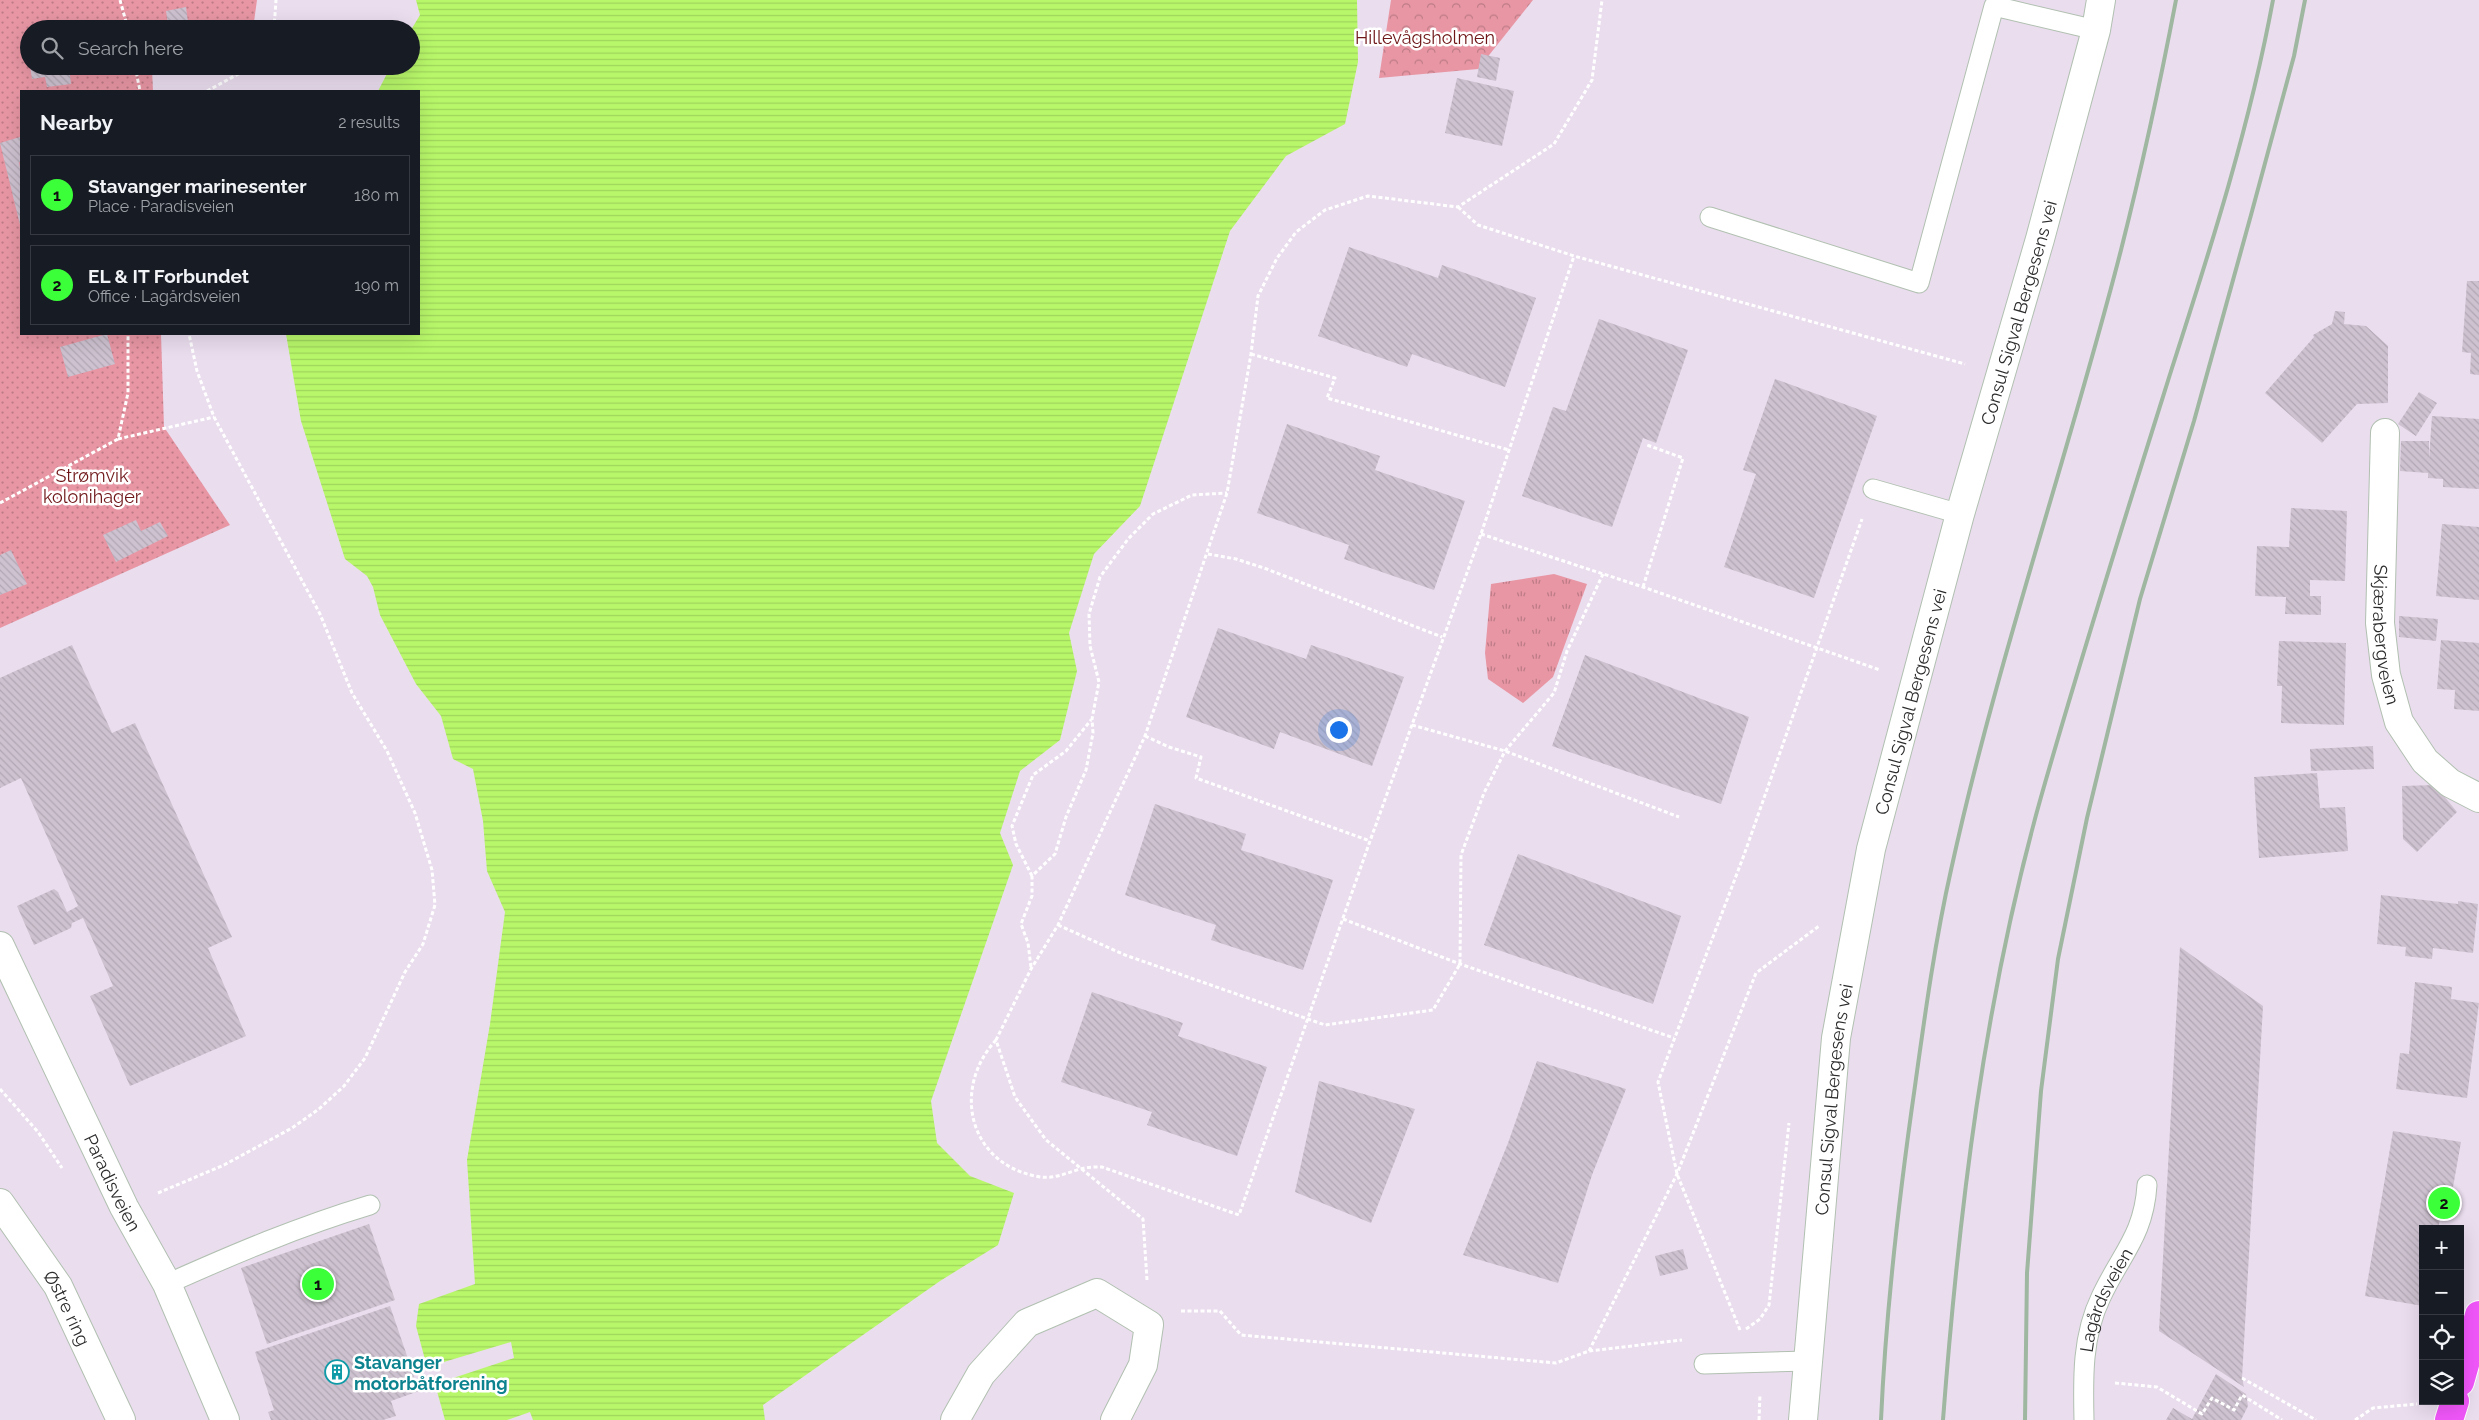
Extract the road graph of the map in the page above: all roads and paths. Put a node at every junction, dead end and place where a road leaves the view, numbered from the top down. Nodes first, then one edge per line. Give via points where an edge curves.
1 (120, 0) edge
2 (276, 0) edge
3 (1602, 0) edge
4 (2101, 0) edge
5 (126, 20) edge
6 (275, 20) edge
7 (2096, 30) junction
8 (137, 75) edge
9 (236, 75) edge
10 (140, 90) edge
11 (209, 90) edge
12 (1458, 207) junction
13 (1710, 217) dead end
14 (1574, 256) junction
15 (128, 335) edge
16 (189, 335) edge
17 (1251, 354) junction
18 (1968, 365) dead end
19 (214, 417) junction
20 (2385, 433) dead end
21 (118, 439) junction
22 (1647, 445) dead end
23 (1509, 450) junction
24 (1873, 489) joint
25 (1227, 493) junction
26 (0, 503) edge
27 (1960, 514) junction
28 (1481, 534) junction
29 (1208, 554) junction
30 (1604, 574) junction
31 (1643, 587) junction
32 (1442, 637) junction
33 (1816, 647) junction
34 (1882, 670) dead end
35 (1092, 719) junction
36 (1412, 725) junction
37 (1145, 736) junction
38 (1505, 751) junction
39 (2479, 798) edge
40 (1679, 817) dead end
41 (1370, 841) junction
42 (1032, 876) junction
43 (1343, 919) junction
44 (1822, 924) dead end
45 (1058, 925) junction
46 (0, 946) edge
47 (1460, 964) junction
48 (1031, 969) junction
49 (1308, 1018) junction
50 (1674, 1038) junction
51 (996, 1040) junction
52 (1081, 1169) junction
53 (1677, 1174) junction
54 (2147, 1185) dead end
55 (0, 1203) edge
56 (370, 1205) dead end
57 (124, 1207) junction
58 (167, 1284) junction
59 (1183, 1310) dead end
60 (2479, 1315) edge
61 (1760, 1319) dead end
62 (1149, 1325) junction
63 (1741, 1333) junction
64 (1732, 1334) dead end
65 (1684, 1340) dead end
66 (1589, 1351) junction
67 (1808, 1361) junction
68 (1704, 1364) dead end
69 (2464, 1368) edge
70 (2242, 1378) dead end
71 (2083, 1383) junction
72 (2417, 1404) dead end
73 (2454, 1405) edge
74 (121, 1420) edge
75 (225, 1420) edge
76 (955, 1420) edge
77 (1114, 1420) edge
78 (1803, 1420) edge
79 (2084, 1420) edge
80 (2282, 1420) edge
81 (2316, 1420) edge
82 (2356, 1420) edge
83 (2450, 1420) edge

1 - 5 path
2 - 6 path
3 - 12 path via 1592,80 1554,144
4 - 7 street, Consul Sigval Bergesens vei
7 - 13 lane via 1994,6 1918,283
7 - 27 street, Consul Sigval Bergesens vei via 2040,239
8 - 10 path
9 - 11 path
12 - 14 path via 1478,225
12 - 17 path via 1368,196 1325,210 1296,232 1273,266 1258,296
14 - 18 path
14 - 23 path
15 - 21 path via 128,393
16 - 19 path via 197,371
17 - 23 path via 1334,378 1327,398
17 - 25 path
19 - 21 path
19 - 57 path via 320,614 352,693 391,760 415,813 432,870 434,906 423,944 405,972 366,1058 344,1086 292,1128 224,1165
20 - 39 street, Skjærabergveien via 2380,623 2386,675 2399,722 2425,761 2450,782
21 - 26 path
22 - 31 path via 1683,458
23 - 28 path
24 - 27 lane
24 - 33 path
25 - 29 path
25 - 35 path via 1192,495 1153,514 1128,539 1100,577 1089,614 1090,646 1099,682
27 - 67 street, Consul Sigval Bergesens vei via 1872,850 1836,1038
28 - 30 path
28 - 32 path
29 - 32 path via 1264,568
29 - 37 path
30 - 31 path
30 - 38 path via 1567,651 1554,693
31 - 33 path
32 - 36 path
33 - 34 path
33 - 50 path via 1744,855
35 - 42 path via 1093,733 1086,770 1066,817 1056,854
35 - 42 path via 1066,751 1033,775 1012,826 1016,844
36 - 38 path
36 - 41 path
37 - 41 path via 1201,757 1196,778
37 - 45 path
38 - 40 path
38 - 47 path via 1484,792 1461,854
41 - 43 path
42 - 48 path via 1032,896 1020,924 1028,944
43 - 47 path
43 - 49 path
44 - 53 path via 1756,973
45 - 48 path
45 - 49 path via 1125,955
46 - 57 street, Paradisveien
47 - 49 path via 1433,1010 1326,1025
47 - 50 path
48 - 51 path
49 - 52 path via 1239,1215 1102,1167
50 - 53 path via 1658,1082
51 - 52 path via 1015,1097 1046,1140
51 - 52 path via 984,1054 975,1074 974,1125 983,1145 999,1162 1037,1177 1059,1177
52 - 62 path via 1143,1219
53 - 63 path
53 - 66 path
54 - 71 lane, Lagårdsveien via 2146,1208 2140,1226 2100,1298 2086,1339
55 - 74 street, Østre ring via 58,1286
56 - 58 lane via 242,1250
57 - 58 street, Paradisveien
58 - 75 street, Paradisveien
59 - 66 path via 1220,1311 1241,1336 1556,1363
60 - 69 main road
61 - 63 path
62 - 76 street via 1097,1293 1027,1323 981,1374
62 - 77 street via 1143,1365
63 - 64 path
65 - 66 path
67 - 68 lane
67 - 78 street, Consul Sigval Bergesens vei
70 - 81 path
71 - 79 lane, Lagårdsveien
71 - 80 path via 2157,1387 2202,1414 2212,1398 2234,1410 2242,1395
72 - 82 path via 2373,1408
73 - 83 main road

